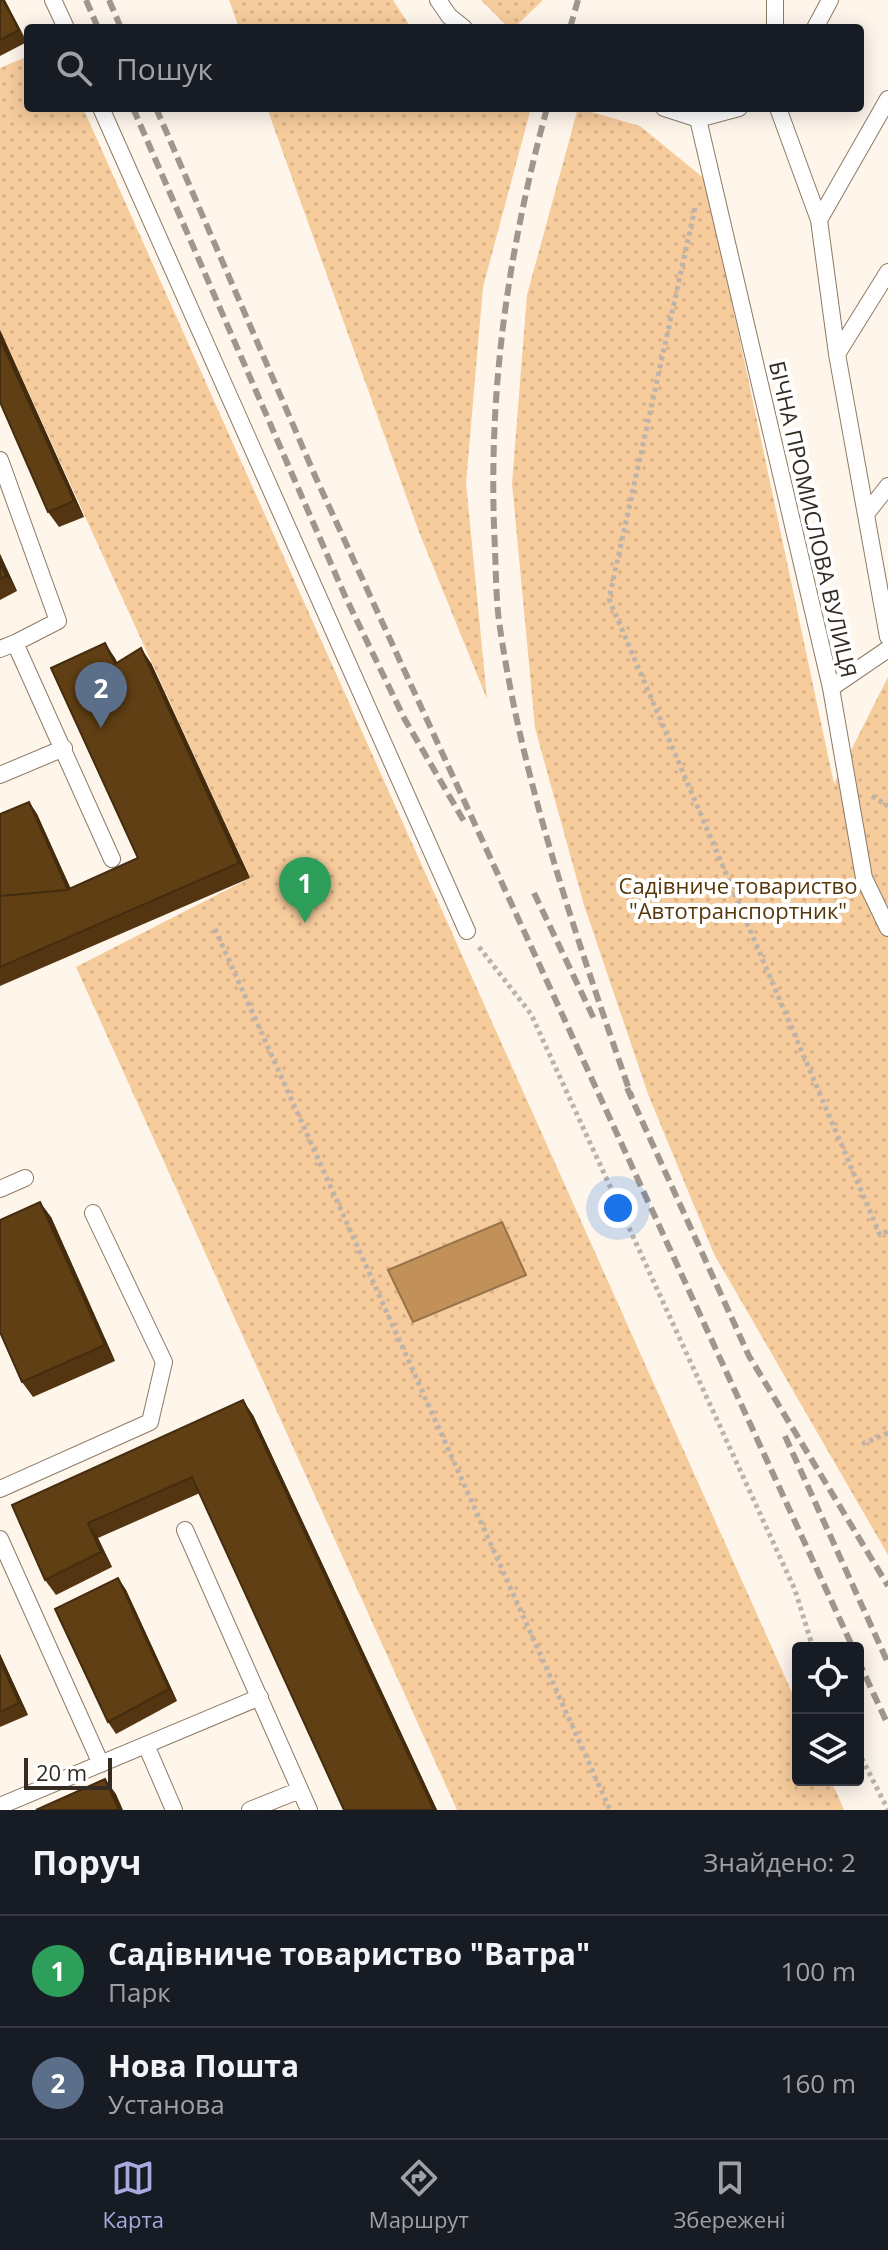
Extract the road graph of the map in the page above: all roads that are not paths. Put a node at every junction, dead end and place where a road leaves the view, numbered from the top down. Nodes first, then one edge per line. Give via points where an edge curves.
1 (53, 0) edge
2 (438, 0) edge
3 (775, 0) edge
4 (830, 0) edge
5 (64, 24) edge
6 (459, 24) edge
7 (775, 24) edge
8 (817, 24) edge
9 (888, 99) edge
10 (103, 112) edge
11 (676, 112) edge
12 (724, 112) edge
13 (779, 112) edge
14 (698, 119) junction
15 (819, 220) junction
16 (888, 272) edge
17 (837, 354) junction
18 (0, 460) edge
19 (888, 486) edge
20 (866, 514) junction
21 (888, 637) edge
22 (8, 646) edge
23 (888, 649) edge
24 (831, 688) junction
25 (64, 748) junction
26 (0, 775) edge
27 (112, 859) dead end
28 (888, 928) edge
29 (467, 931) road end
30 (25, 1178) dead end
31 (0, 1189) edge
32 (93, 1213) dead end
33 (0, 1489) edge
34 (185, 1530) dead end
35 (0, 1539) edge
36 (260, 1697) junction
37 (146, 1745) junction
38 (101, 1764) junction
39 (300, 1790) junction
40 (0, 1806) edge
41 (174, 1810) edge
42 (250, 1810) edge
43 (309, 1810) edge

1 - 5 lane
2 - 6 lane
3 - 7 lane
4 - 8 lane
9 - 15 lane
10 - 29 lane
11 - 14 lane
12 - 14 lane
13 - 15 lane
14 - 24 lane, БІЧНА ПРОМИСЛОВА ВУЛИЦЯ
15 - 17 lane
16 - 17 lane
17 - 20 lane
18 - 22 lane via 58,621
19 - 20 lane
20 - 21 lane
22 - 25 lane
23 - 24 lane
24 - 28 lane, БІЧНА ПРОМИСЛОВА ВУЛИЦЯ via 864,878
25 - 26 lane
25 - 27 lane
30 - 31 lane
32 - 33 lane via 164,1362 150,1422
34 - 36 lane
35 - 38 lane
36 - 37 lane
36 - 39 lane
37 - 38 lane
37 - 41 lane
38 - 40 lane
39 - 42 lane
39 - 43 lane

